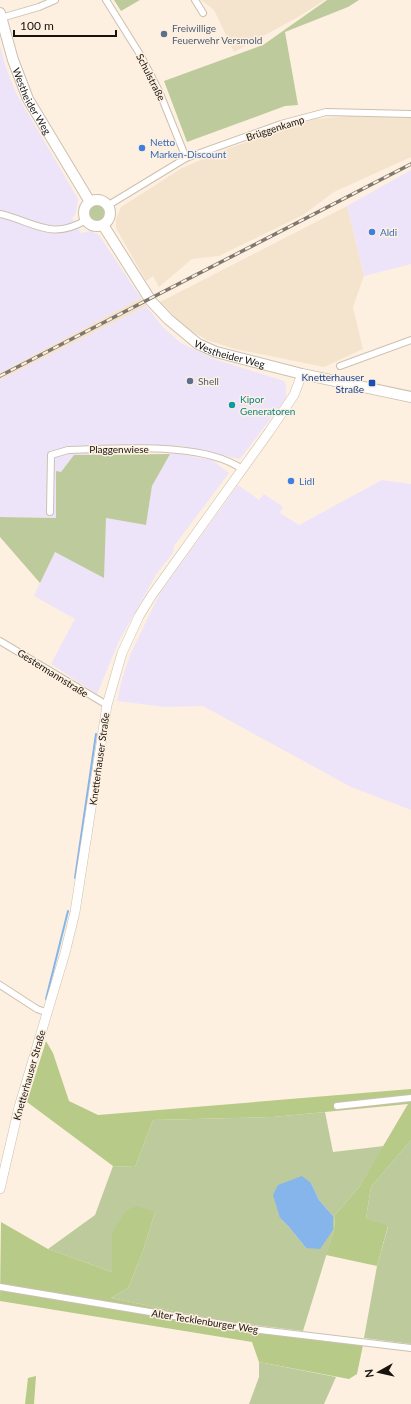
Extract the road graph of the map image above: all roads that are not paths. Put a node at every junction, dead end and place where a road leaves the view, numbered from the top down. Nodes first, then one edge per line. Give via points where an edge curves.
1 (55, 0) edge
2 (106, 0) edge
3 (195, 0) edge
4 (203, 13) dead end
5 (1, 16) edge
6 (411, 114) edge
7 (186, 158) junction
8 (90, 202) junction
9 (107, 206) junction
10 (0, 214) edge
11 (86, 220) junction
12 (103, 225) junction
13 (411, 340) edge
14 (340, 366) dead end
15 (302, 374) junction
16 (411, 397) edge
17 (242, 469) junction
18 (50, 512) dead end
19 (0, 641) edge
20 (107, 705) junction
21 (0, 985) edge
22 (48, 1012) junction
23 (411, 1098) edge
24 (337, 1106) dead end
25 (0, 1189) edge
26 (0, 1287) edge
27 (411, 1348) edge

1 - 5 street via 39,7
2 - 7 street, Schulstraße via 141,56 159,91
3 - 4 street
5 - 8 main road, Westheider Weg via 13,60 28,99
6 - 7 street, Brüggenkamp via 326,112 281,124
7 - 9 street, Brüggenkamp
8 - 9 main road via 98,200
8 - 11 main road via 84,210
9 - 12 main road via 109,218
10 - 11 street via 50,231 64,230
11 - 12 main road via 92,225
12 - 15 main road, Westheider Weg via 151,301 192,340 216,352
13 - 14 street
15 - 16 main road, Westheider Weg
15 - 17 street, Knetterhauser Straße via 294,396
17 - 18 street, Plaggenwiese via 227,460 180,449 68,450 51,455
17 - 20 street, Knetterhauser Straße via 165,574 142,611 122,652
19 - 20 street, Gestermannstraße via 98,702
20 - 22 street, Knetterhauser Straße via 75,912
21 - 22 street via 37,1009
22 - 25 street, Knetterhauser Straße via 19,1107
23 - 24 street
26 - 27 street, Alter Tecklenburger Weg via 252,1329

